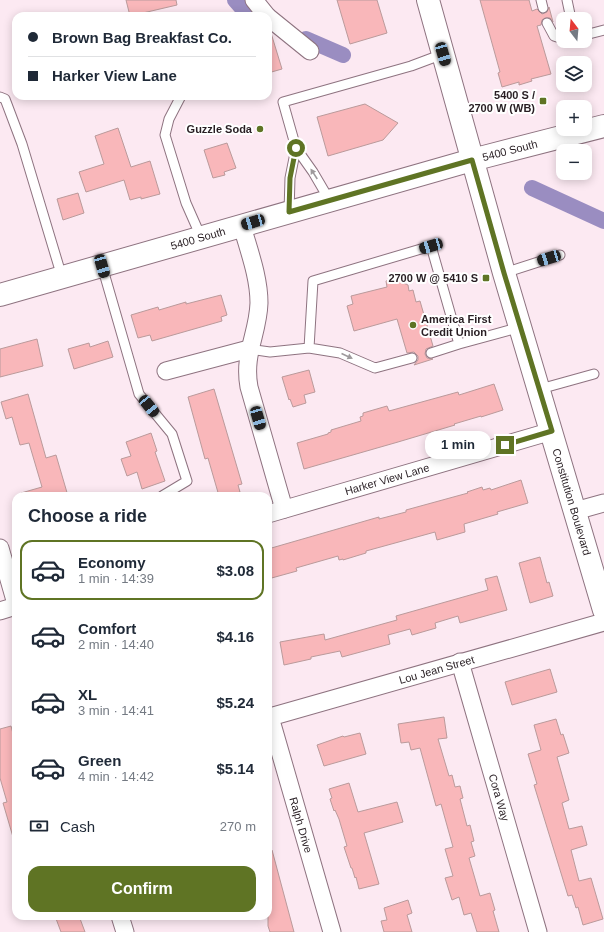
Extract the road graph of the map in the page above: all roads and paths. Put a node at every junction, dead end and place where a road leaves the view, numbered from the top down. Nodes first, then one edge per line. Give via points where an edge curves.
1 (254, 0) edge
2 (428, 0) edge
3 (567, 0) edge
4 (264, 12) edge
5 (570, 12) edge
6 (272, 19) edge
7 (547, 23) dead end
8 (604, 30) edge
9 (592, 33) edge
10 (556, 37) edge
11 (310, 51) dead end
12 (443, 54) junction
13 (0, 97) edge
14 (179, 100) edge
15 (604, 126) edge
16 (296, 148) junction
17 (472, 160) junction
18 (330, 201) junction
19 (289, 212) junction
20 (242, 226) junction
21 (201, 237) junction
22 (560, 255) dead end
23 (102, 266) junction
24 (504, 273) junction
25 (62, 277) junction
26 (0, 295) edge
27 (521, 327) junction
28 (458, 344) junction
29 (249, 348) junction
30 (309, 348) junction
31 (431, 353) dead end
32 (412, 358) dead end
33 (166, 371) dead end
34 (594, 374) dead end
35 (540, 389) junction
36 (552, 431) junction
37 (169, 492) edge
38 (604, 503) edge
39 (284, 509) junction
40 (575, 511) junction
41 (272, 513) edge
42 (0, 548) edge
43 (12, 591) edge
44 (12, 606) edge
45 (604, 610) edge
46 (0, 611) edge
47 (604, 622) edge
48 (460, 662) junction
49 (272, 716) edge
50 (272, 724) edge
51 (121, 920) edge
52 (125, 932) edge
53 (332, 932) edge
54 (538, 932) edge

1 - 4 street
2 - 12 main road, Constitution Boulevard
3 - 5 lane
6 - 11 street
7 - 10 lane
8 - 9 lane
12 - 16 lane via 411,66 283,102
12 - 17 main road, Constitution Boulevard
13 - 25 lane via 5,100 22,144
14 - 21 lane via 164,135 186,203
15 - 17 main road, 5400 South
18 -> 16 lane
16 - 19 lane via 290,178
17 - 18 main road, 5400 South
17 - 24 main road, Constitution Boulevard
18 - 19 main road, 5400 South
19 - 20 main road, 5400 South
20 - 21 main road, 5400 South
20 - 29 street via 258,285 259,304
21 - 23 main road, 5400 South
22 - 24 lane
23 - 25 main road, 5400 South
23 - 37 lane via 139,394 172,434 187,481
24 - 27 main road, Constitution Boulevard
25 - 26 main road, 5400 South
27 - 28 lane
27 - 35 main road, Constitution Boulevard
28 - 30 lane via 431,246 313,281
28 - 31 lane
29 - 30 lane via 270,352
29 - 33 street
29 - 39 street via 249,387
30 -> 32 lane via 340,353 375,368
34 - 35 lane
35 - 36 main road, Constitution Boulevard
36 - 39 street, Harker View Lane
36 - 40 main road, Constitution Boulevard
38 - 40 street
39 - 41 street, Harker View Lane
40 - 45 main road, Constitution Boulevard
42 - 43 street
44 - 46 street
47 - 48 street, Lou Jean Street
48 - 49 street, Lou Jean Street
48 - 54 street, Cora Way
50 - 53 street, Ralph Drive
51 - 52 street

